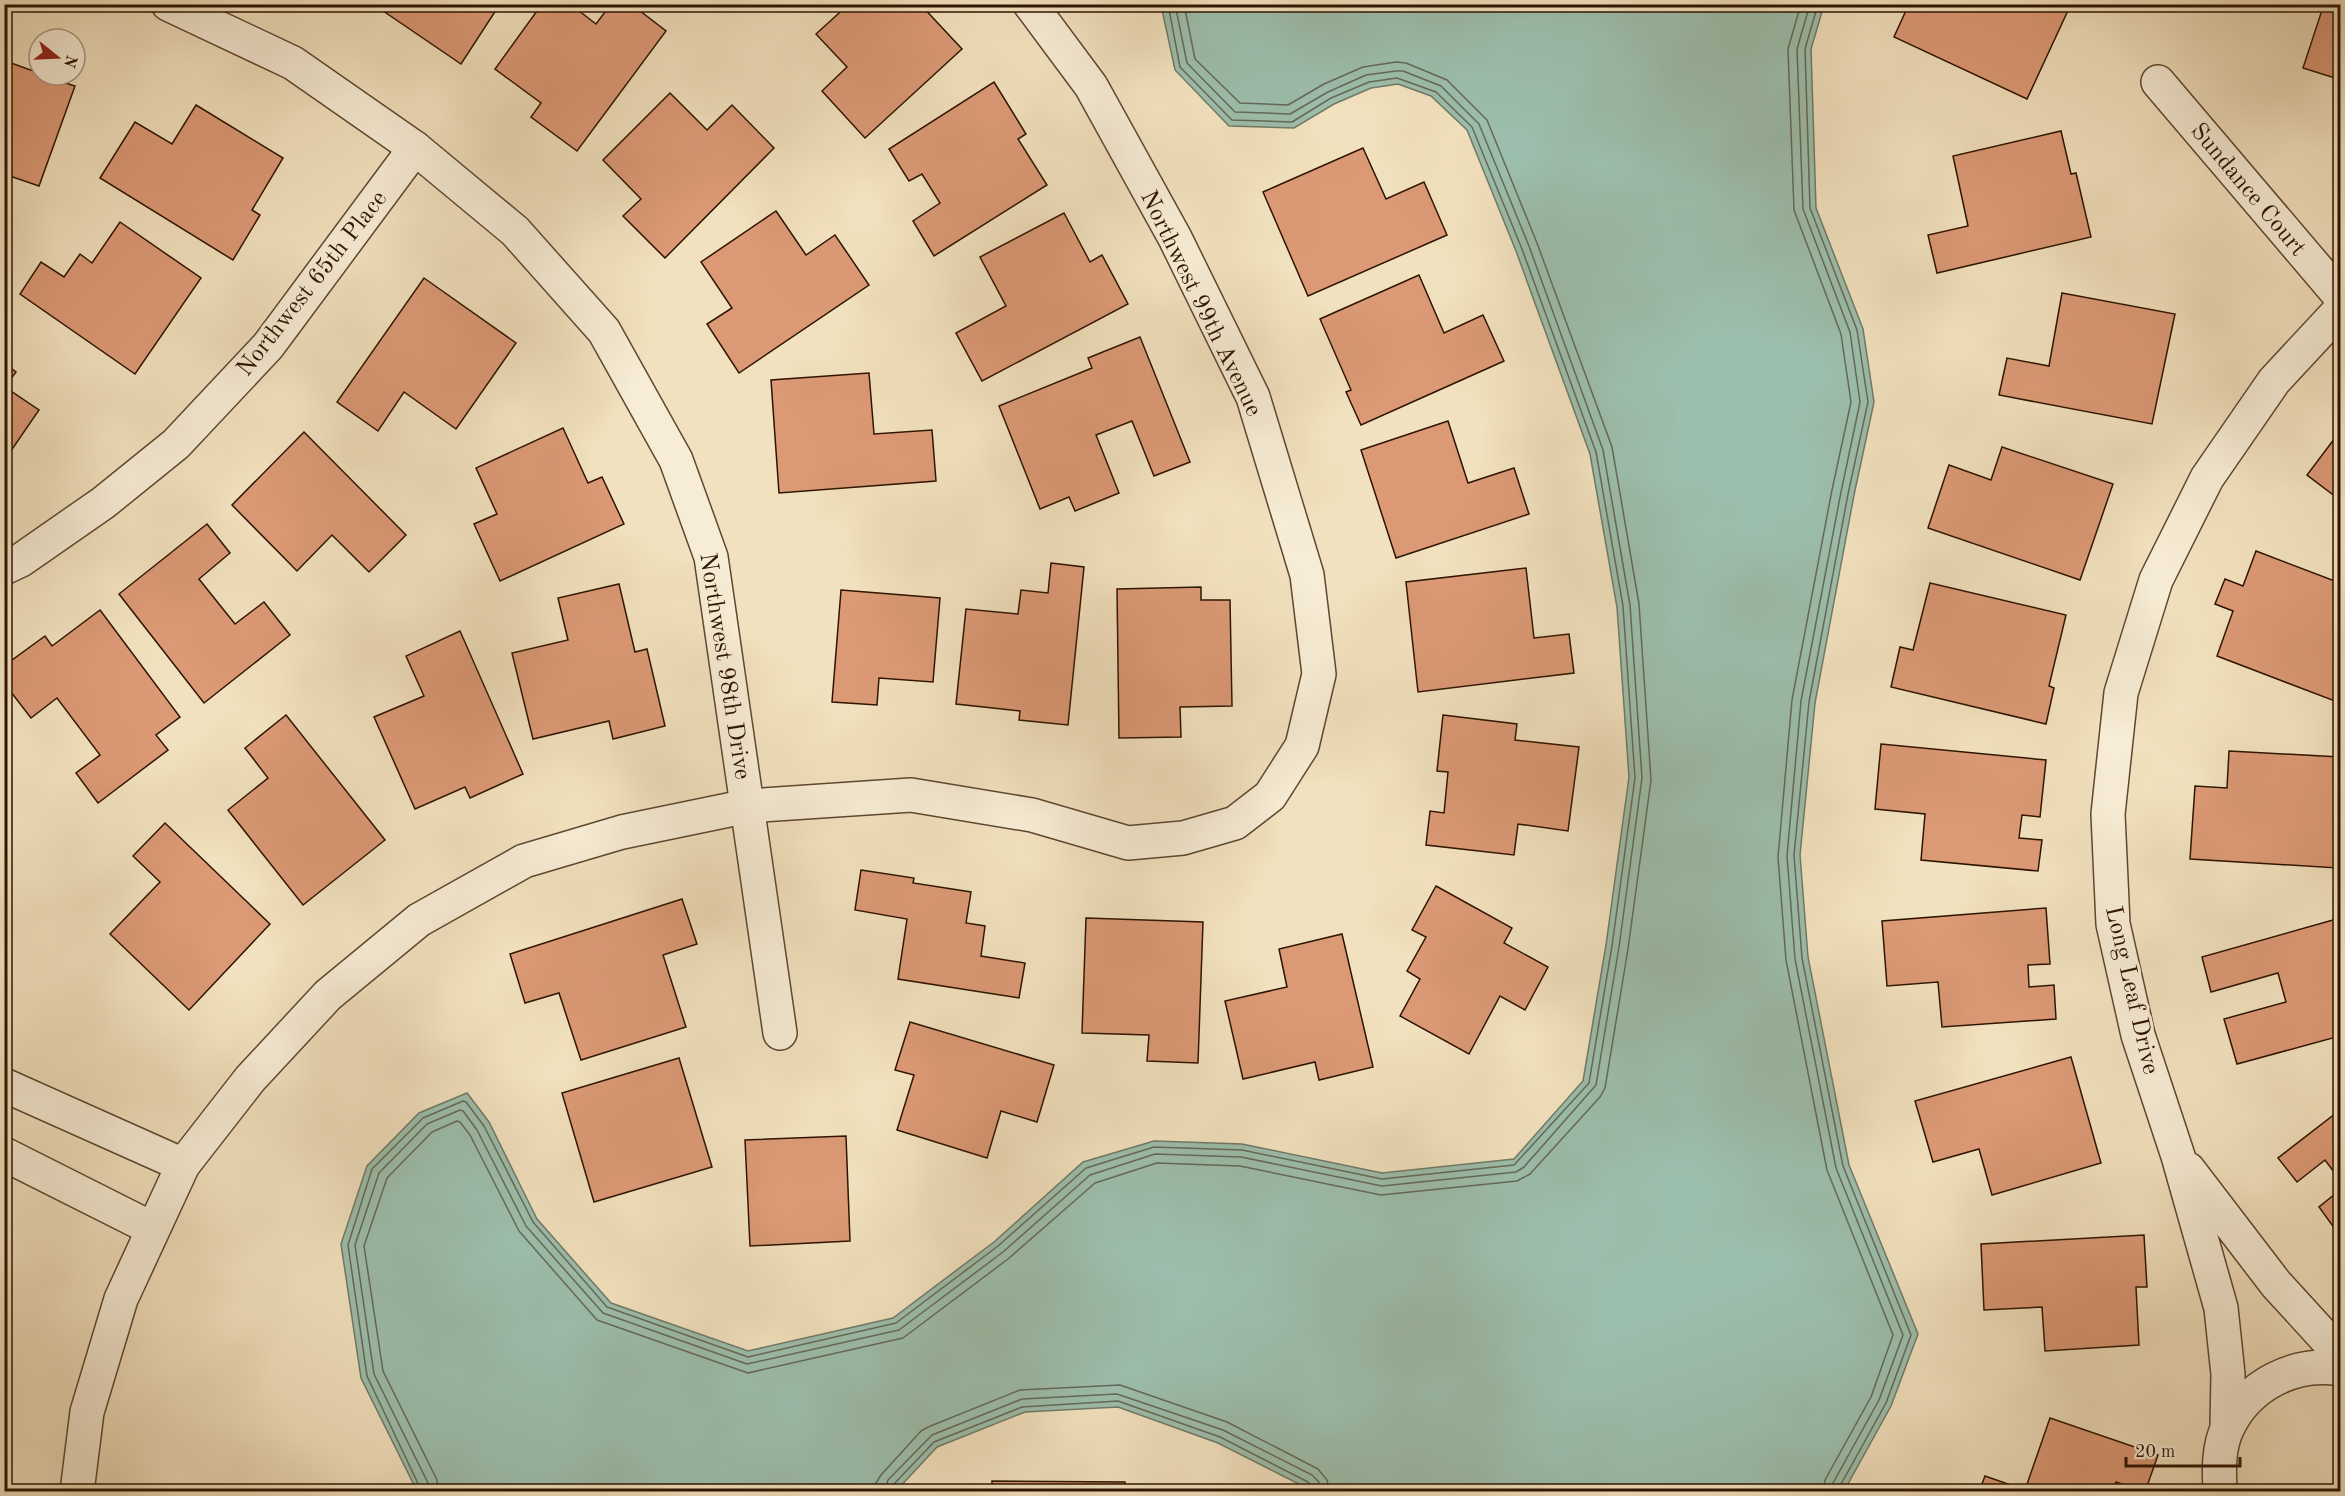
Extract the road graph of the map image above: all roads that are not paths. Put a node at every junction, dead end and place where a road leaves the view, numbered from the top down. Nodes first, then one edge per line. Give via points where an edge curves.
1 (168, 4) edge
2 (1030, 4) edge
3 (2158, 82) dead end
4 (415, 148) junction
5 (2340, 296) edge
6 (2340, 310) edge
7 (4, 568) edge
8 (748, 806) junction
9 (780, 1033) dead end
10 (4, 1085) edge
11 (4, 1154) edge
12 (2178, 1156) junction
13 (183, 1165) junction
14 (153, 1229) junction
15 (2340, 1354) edge
16 (2340, 1369) edge
17 (2227, 1428) junction
18 (77, 1491) edge
19 (2220, 1491) edge

1 - 4 street, Northwest 98th Drive via 293,63
2 - 8 street, Northwest 99th Avenue via 1091,86 1175,238 1257,408 1307,574 1319,674 1302,746 1270,796 1235,823 1183,838 1128,843 1032,815 911,795
3 - 5 street, Sundance Court
4 - 7 street, Northwest 65th Place via 268,346 176,444 103,503
4 - 8 street, Northwest 98th Drive via 515,231 604,331 676,460 711,557
6 - 12 street, Long Leaf Drive via 2274,381 2207,478 2156,580 2121,693 2108,814 2113,924 2138,1035
8 - 9 street, Northwest 98th Drive
8 - 13 street, Northwest 99th Avenue via 622,832 524,861 419,920 328,995 250,1078
10 - 13 street
11 - 14 street
12 - 15 street, Long Leaf Drive via 2276,1284
12 - 17 street, Long Leaf Drive via 2221,1308 2228,1374
13 - 14 street, Northwest 99th Avenue
14 - 18 street, Northwest 99th Avenue via 121,1299 87,1412
16 - 17 street via 2326,1366 2295,1370 2267,1382 2244,1402
17 - 19 street via 2218,1461

